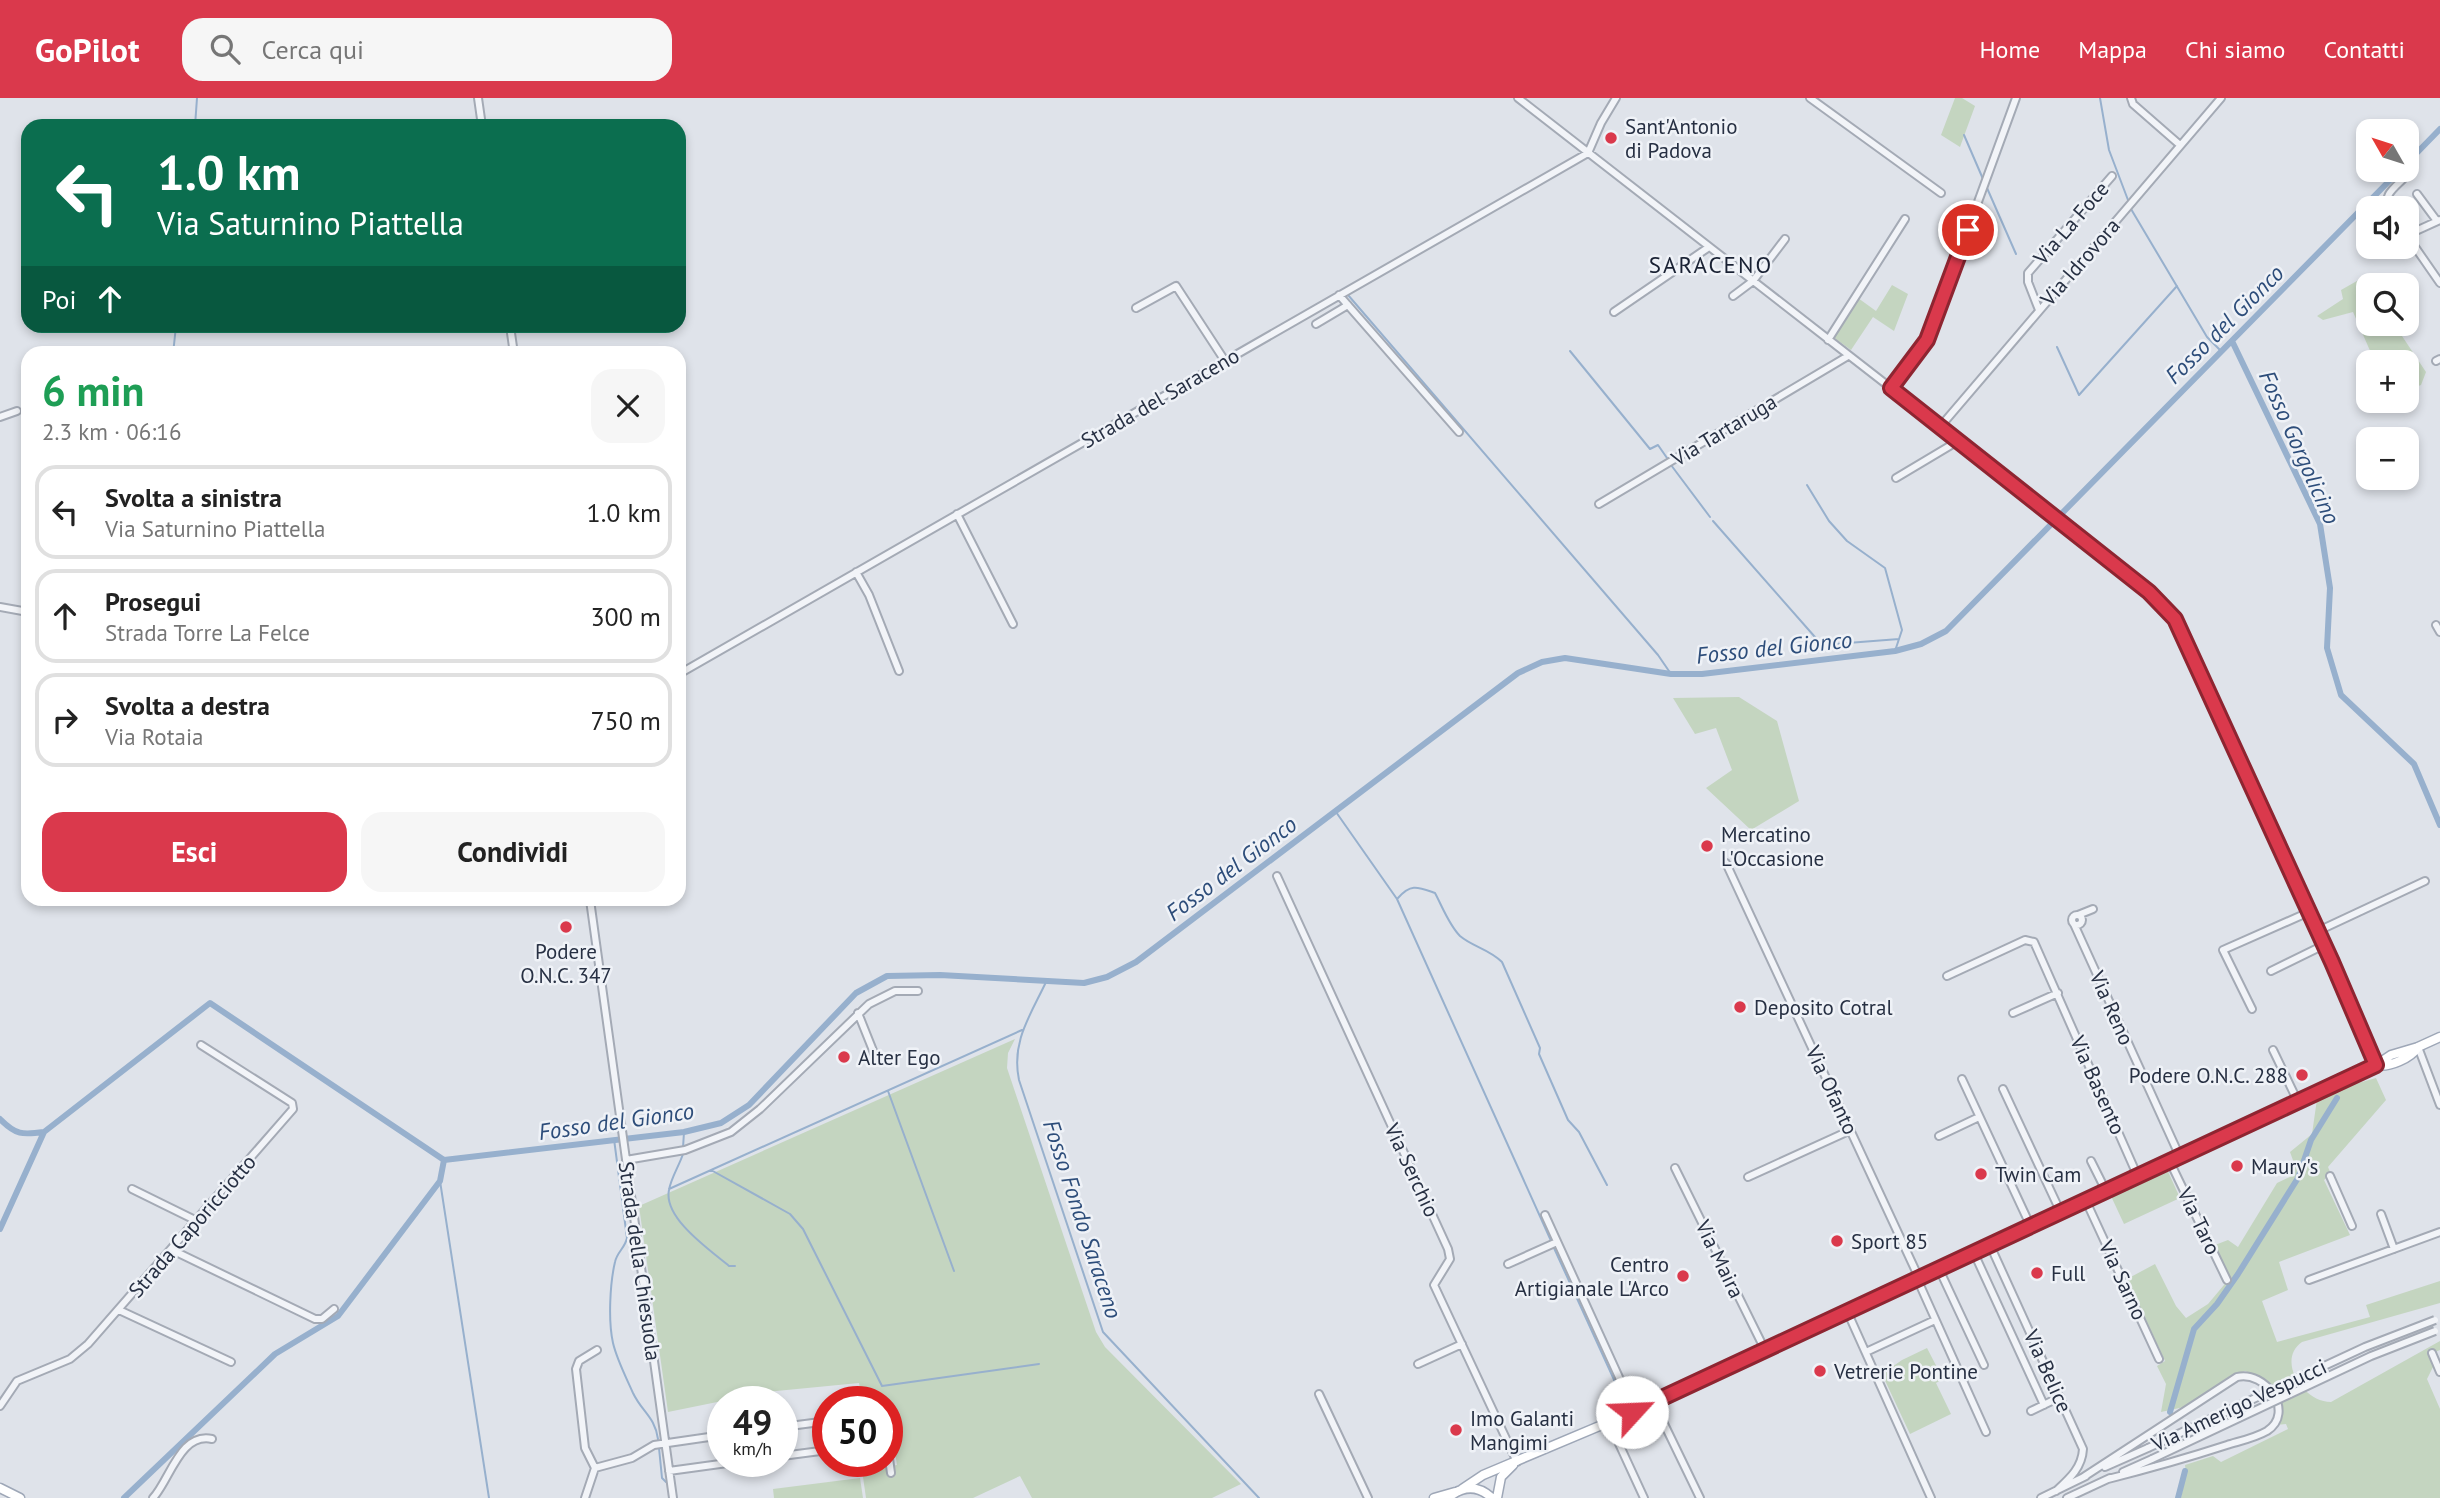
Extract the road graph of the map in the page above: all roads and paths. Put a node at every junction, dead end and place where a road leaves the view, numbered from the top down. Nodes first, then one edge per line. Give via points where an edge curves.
1 (478, 98) edge
2 (1518, 98) edge
3 (1616, 98) edge
4 (1810, 98) edge
5 (2016, 98) edge
6 (2131, 98) edge
7 (2221, 98) edge
8 (481, 119) edge
9 (2180, 145) junction
10 (1588, 153) junction
11 (2112, 176) dead end
12 (2400, 182) edge
13 (1941, 193) dead end
14 (2417, 194) dead end
15 (2387, 196) edge
16 (1905, 219) dead end
17 (2439, 223) edge
18 (2419, 230) edge
19 (1785, 239) dead end
20 (1709, 247) junction
21 (2419, 252) edge
22 (1753, 281) junction
23 (2440, 283) edge
24 (1339, 295) junction
25 (1733, 296) dead end
26 (1348, 305) junction
27 (1136, 308) dead end
28 (2039, 310) junction
29 (1614, 312) dead end
30 (1316, 324) dead end
31 (1828, 340) junction
32 (1848, 356) junction
33 (1224, 361) junction
34 (1891, 388) junction
35 (17, 411) dead end
36 (0, 417) edge
37 (1940, 427) junction
38 (1459, 432) dead end
39 (1958, 441) junction
40 (1896, 478) dead end
41 (1599, 504) dead end
42 (957, 514) junction
43 (856, 572) junction
44 (0, 607) edge
45 (21, 611) edge
46 (1013, 624) dead end
47 (2436, 625) dead end
48 (2440, 632) edge
49 (686, 670) edge
50 (899, 671) dead end
51 (1726, 863) dead end
52 (1277, 876) dead end
53 (2426, 881) dead end
54 (591, 906) edge
55 (2090, 910) dead end
56 (2309, 912) junction
57 (2318, 931) junction
58 (2324, 945) junction
59 (2271, 971) dead end
60 (1947, 976) dead end
61 (918, 991) dead end
62 (2057, 993) junction
63 (2252, 1009) dead end
64 (858, 1013) junction
65 (2013, 1013) dead end
66 (2440, 1037) edge
67 (201, 1045) dead end
68 (2418, 1047) junction
69 (2273, 1050) dead end
70 (876, 1058) dead end
71 (2376, 1065) junction
72 (1962, 1079) dead end
73 (2003, 1088) dead end
74 (2298, 1102) junction
75 (2440, 1105) edge
76 (1979, 1117) junction
77 (1851, 1130) junction
78 (1938, 1136) dead end
79 (2180, 1157) junction
80 (626, 1160) junction
81 (2091, 1161) dead end
82 (2170, 1162) junction
83 (1675, 1168) dead end
84 (2330, 1176) dead end
85 (1748, 1177) dead end
86 (2138, 1177) junction
87 (132, 1189) dead end
88 (2106, 1191) junction
89 (2086, 1201) junction
90 (2061, 1213) junction
91 (2381, 1214) dead end
92 (1545, 1215) dead end
93 (197, 1221) junction
94 (2352, 1226) dead end
95 (2031, 1227) junction
96 (2440, 1233) edge
97 (1557, 1241) junction
98 (1990, 1245) junction
99 (2394, 1249) junction
100 (172, 1250) junction
101 (1974, 1253) junction
102 (1508, 1264) dead end
103 (1939, 1269) junction
104 (1919, 1278) junction
105 (2227, 1280) dead end
106 (2309, 1280) dead end
107 (119, 1310) junction
108 (334, 1310) dead end
109 (1847, 1311) junction
110 (2437, 1319) edge
111 (1935, 1320) junction
112 (2438, 1330) edge
113 (1462, 1344) junction
114 (597, 1350) dead end
115 (1765, 1350) junction
116 (1866, 1352) junction
117 (2432, 1353) dead end
118 (2159, 1359) dead end
119 (231, 1362) dead end
120 (1418, 1364) dead end
121 (1984, 1365) dead end
122 (2440, 1371) edge
123 (1319, 1394) dead end
124 (2060, 1397) junction
125 (1653, 1401) junction
126 (2044, 1405) junction
127 (0, 1406) edge
128 (2031, 1411) dead end
129 (1632, 1412) junction
130 (1609, 1422) junction
131 (1986, 1432) dead end
132 (707, 1437) edge
133 (212, 1438) dead end
134 (666, 1442) junction
135 (1517, 1462) junction
136 (707, 1466) edge
137 (596, 1468) junction
138 (670, 1471) junction
139 (2082, 1478) junction
140 (2108, 1479) junction
141 (0, 1488) edge
142 (2056, 1491) junction
143 (1455, 1493) edge
144 (20, 1498) edge
145 (153, 1498) edge
146 (585, 1498) edge
147 (673, 1498) edge
148 (1368, 1498) edge
149 (1434, 1498) edge
150 (1494, 1498) edge
151 (1644, 1498) edge
152 (1700, 1498) edge
153 (1931, 1498) edge
154 (2041, 1498) edge
155 (2067, 1498) edge

1 - 8 street
2 - 10 street
3 - 10 street
4 - 13 street
5 - 34 street via 1931,330
6 - 9 street
7 - 9 street, Via Idrovora
9 - 28 street, Via Idrovora
10 - 20 street
10 - 24 street, Strada del Saraceno
11 - 28 street, Via La Foce via 2028,273
12 - 15 street
14 - 17 street
16 - 31 street
17 - 18 street
19 - 22 street
20 - 22 street
20 - 29 street
21 - 23 street
22 - 25 street
22 - 31 street
24 - 26 street
24 - 33 street, Strada del Saraceno
26 - 30 street
26 - 38 street
27 - 33 street via 1176,286
28 - 37 street, Via Idrovora
31 - 32 street
32 - 34 street
32 - 41 street, Via Tartaruga
33 - 42 street, Strada del Saraceno
34 - 37 street
35 - 36 street
37 - 39 street
39 - 40 street
39 - 56 street via 2149,592 2175,619
42 - 43 street, Strada del Saraceno
42 - 46 street
43 - 49 street, Strada del Saraceno
43 - 50 street
44 - 45 street
47 - 48 street
51 - 77 street, Via Ofanto
52 - 113 street, Via Serchio via 1448,1249 1450,1259 1434,1284
53 - 57 street
54 - 80 street, Strada della Chiesuola
55 - 79 street, Via Reno via 2079,921 2080,935
56 - 57 street
56 - 63 street via 2223,950
57 - 58 street
58 - 59 street
58 - 71 street
60 - 62 street, Via Basento via 2030,940
61 - 64 street via 888,993
62 - 65 street
62 - 86 street, Via Basento
64 - 70 street
64 - 80 street via 731,1132 685,1150
66 - 68 main road
67 - 93 street, Strada Caporicciotto via 294,1108
68 - 71 main road via 2386,1067
68 - 75 street
69 - 74 street
71 - 74 main road
72 - 76 street
73 - 90 street
74 - 79 main road
76 - 78 street
76 - 95 street
77 - 85 street
77 - 104 street, Via Ofanto
79 - 82 main road
80 - 134 street, Strada della Chiesuola
81 - 88 street
82 - 86 main road
82 - 105 street, Via Taro
83 - 115 street, Via Maira
84 - 94 street
86 - 88 main road
87 - 93 street
88 - 89 main road
89 - 90 main road
89 - 118 street, Via Sarno
90 - 95 main road
91 - 99 street
92 - 97 street
93 - 100 street, Strada Caporicciotto
95 - 98 main road
96 - 99 street
97 - 102 street
97 - 129 street
98 - 101 main road
98 - 124 street, Via Belice
99 - 106 street
100 - 107 street, Strada Caporicciotto
100 - 108 street via 317,1320
101 - 103 main road
101 - 126 street
103 - 104 main road
103 - 121 street
104 - 109 main road
104 - 111 street, Via Ofanto
107 - 119 street
107 - 127 street, Strada Caporicciotto via 75,1355 17,1381
109 - 115 main road
109 - 116 street
110 - 139 street, Via Amerigo Vespucci, bridge via 2365,1347
111 - 116 street
111 - 131 street, Via Ofanto
112 - 140 street, Via Amerigo Vespucci, bridge via 2378,1353
113 - 120 street
113 - 135 street, Via Serchio
114 - 137 street via 576,1368 585,1448
115 - 125 main road
116 - 153 street
117 - 122 street
123 - 148 street
124 - 126 street
124 - 142 street, Via Belice via 2083,1460
125 - 129 main road
125 - 152 street
126 - 128 street
129 - 130 main road
130 - 135 main road
130 - 151 street
132 - 134 street
133 - 145 street via 200,1437 190,1443
134 - 137 street
134 - 138 street, Strada della Chiesuola
135 - 143 main road via 1483,1475
135 - 150 main road via 1501,1477
136 - 138 street
137 - 146 street
138 - 147 street, Strada della Chiesuola
139 - 140 street via 2237,1377 2253,1377 2274,1394 2278,1417 2263,1433
139 - 142 street, Via Amerigo Vespucci
140 - 155 street, Via Amerigo Vespucci
141 - 144 main road
142 - 154 street, Via Amerigo Vespucci
143 - 149 main road
143 - 150 main road via 1478,1489

